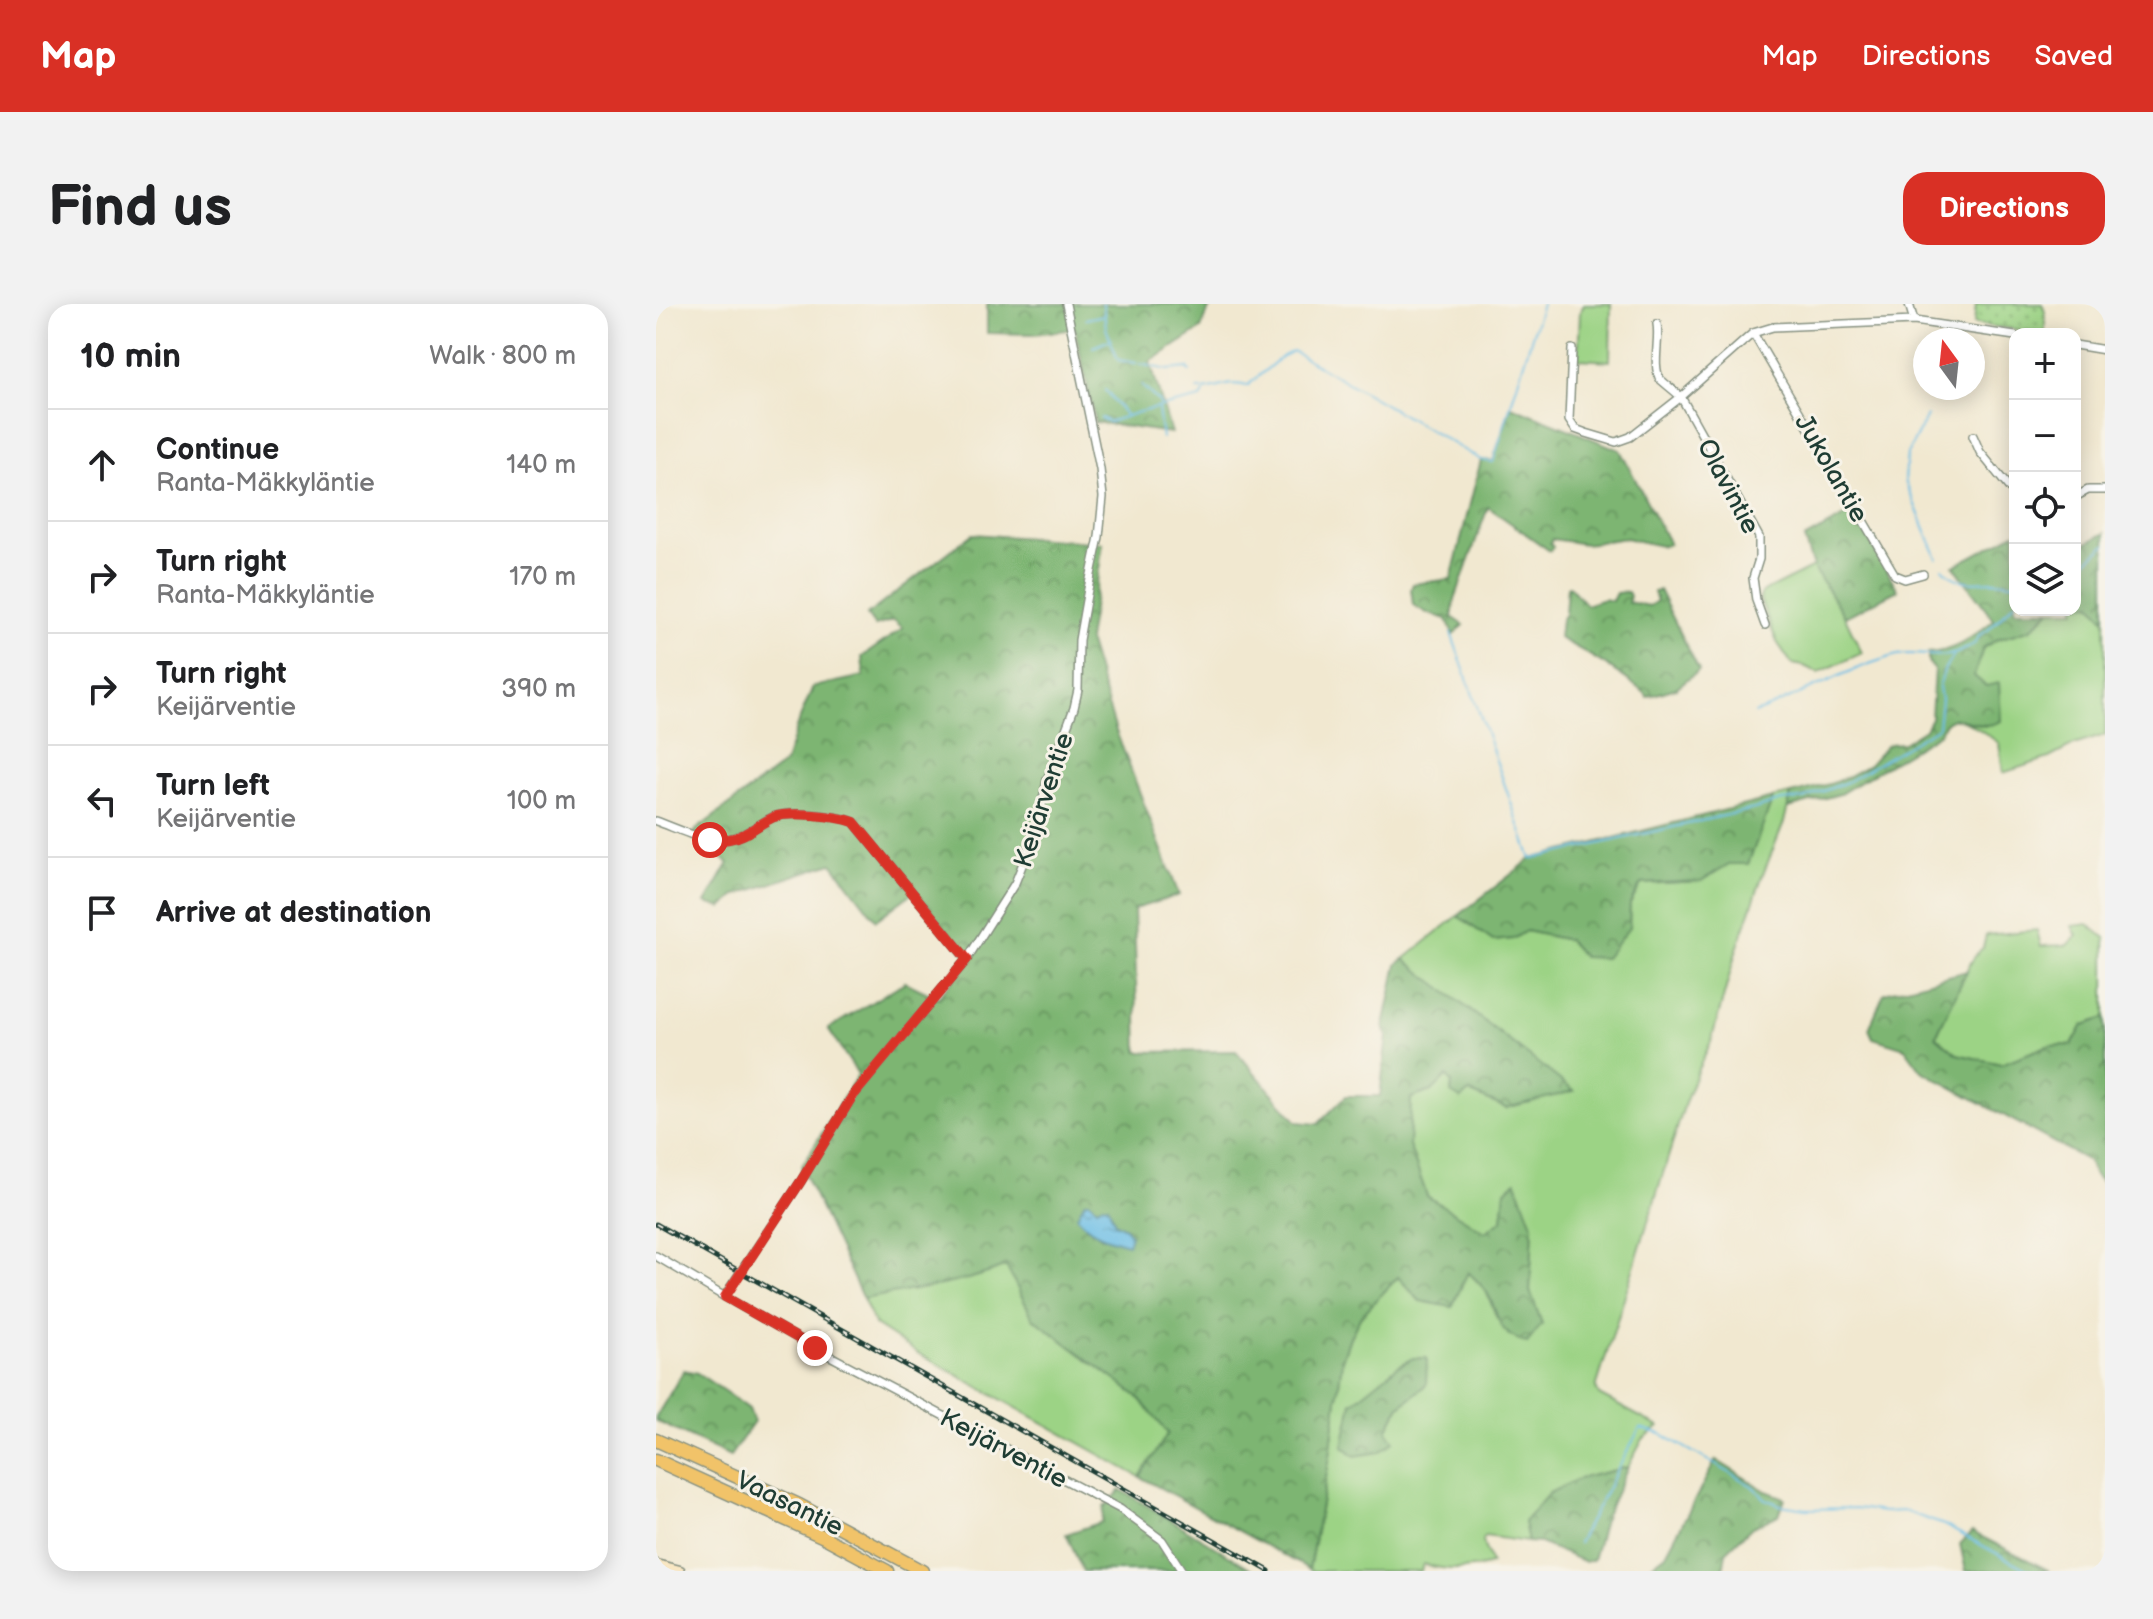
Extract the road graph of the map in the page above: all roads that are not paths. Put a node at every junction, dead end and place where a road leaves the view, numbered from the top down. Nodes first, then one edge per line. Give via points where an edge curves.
1 (1066, 304) edge
2 (1909, 304) edge
3 (1914, 321) junction
4 (1657, 324) dead end
5 (1753, 333) junction
6 (2009, 335) edge
7 (2081, 346) edge
8 (1572, 349) dead end
9 (2105, 350) edge
10 (1681, 397) junction
11 (1973, 436) dead end
12 (2009, 488) edge
13 (2105, 490) edge
14 (2081, 494) edge
15 (1923, 574) dead end
16 (1765, 625) dead end
17 (656, 821) edge
18 (967, 959) junction
19 (656, 1256) edge
20 (725, 1297) junction
21 (656, 1440) edge
22 (656, 1460) edge
23 (656, 1565) edge
24 (680, 1571) edge
25 (887, 1571) edge
26 (922, 1571) edge
27 (1182, 1571) edge

1 - 18 street, Keijärventie via 1103,497 1079,640 1078,690 1015,883
2 - 3 street
3 - 5 street via 1773,327
3 - 6 street
4 - 10 street, Olavintie via 1656,367 1660,379
5 - 10 street
5 - 15 street, Jukolantie via 1895,575 1905,579
7 - 9 street
8 - 10 street via 1569,420 1575,429 1616,442
10 - 16 street, Olavintie via 1759,537 1753,578
11 - 12 street
13 - 14 street
17 - 18 street via 710,840 741,835 777,816 823,815 854,822
18 - 20 street, Keijärventie, bridge via 852,1097
19 - 20 street
20 - 27 street, Keijärventie via 1120,1509 1162,1540
21 - 26 highway, Vaasantie via 799,1505
22 - 25 highway, Vaasantie
23 - 24 main road

